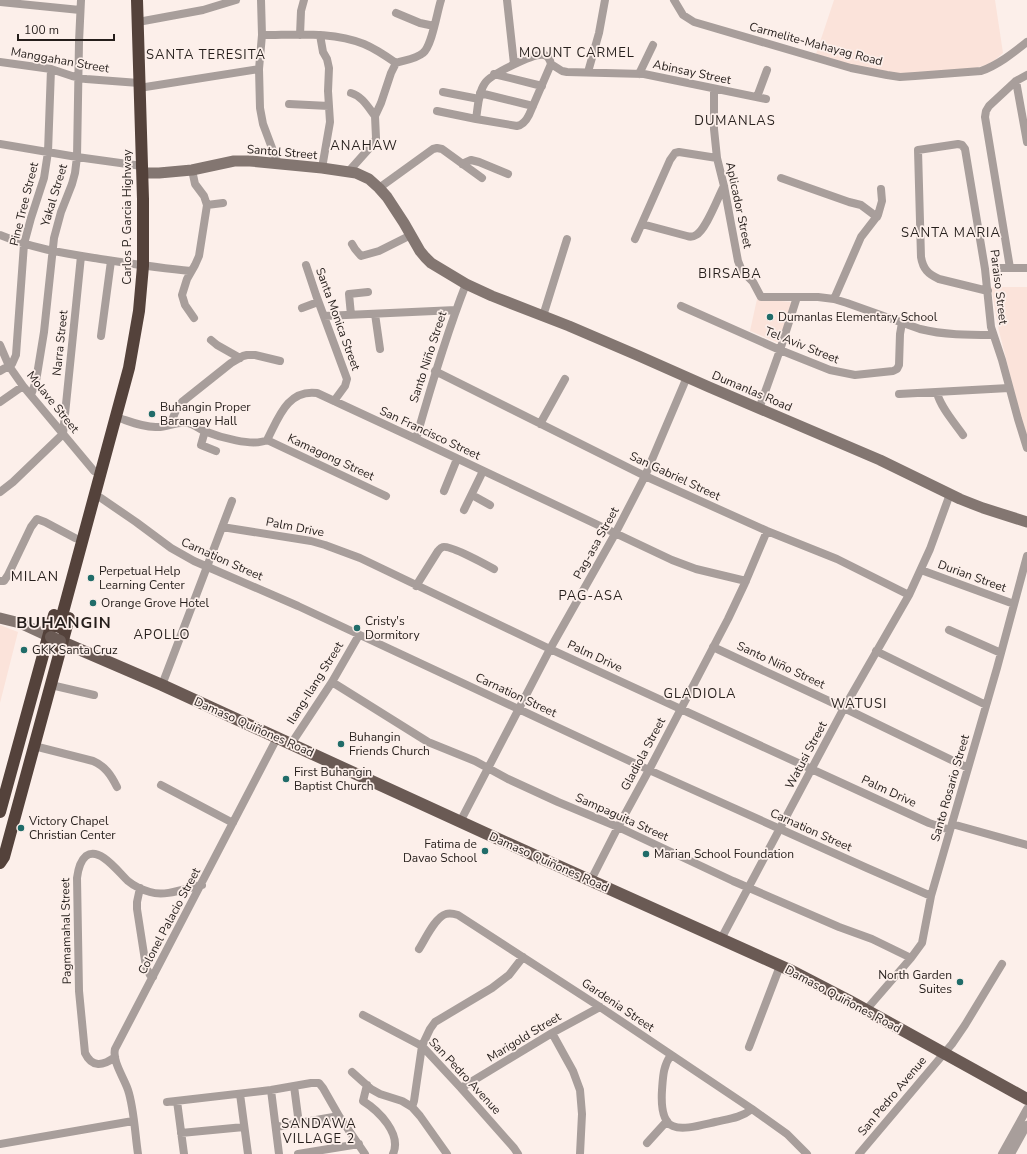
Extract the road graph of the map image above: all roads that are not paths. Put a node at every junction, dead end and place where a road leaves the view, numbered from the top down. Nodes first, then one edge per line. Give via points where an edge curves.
1 (81, 0) edge
2 (137, 0) edge
3 (236, 0) edge
4 (261, 0) edge
5 (304, 0) edge
6 (441, 0) edge
7 (507, 0) edge
8 (605, 0) edge
9 (674, 0) edge
10 (0, 2) edge
11 (80, 10) junction
12 (396, 13) dead end
13 (138, 22) junction
14 (434, 26) junction
15 (262, 35) junction
16 (300, 35) junction
17 (320, 35) junction
18 (1027, 42) edge
19 (653, 45) dead end
20 (0, 62) edge
21 (396, 63) junction
22 (514, 64) junction
23 (551, 64) junction
24 (51, 69) junction
25 (259, 69) junction
26 (768, 70) dead end
27 (588, 72) junction
28 (494, 74) junction
29 (639, 74) junction
30 (1027, 75) edge
31 (78, 78) junction
32 (1016, 81) junction
33 (139, 85) junction
34 (542, 86) junction
35 (714, 89) junction
36 (443, 92) dead end
37 (351, 93) dead end
38 (480, 96) junction
39 (757, 97) junction
40 (766, 99) dead end
41 (289, 104) dead end
42 (329, 106) junction
43 (533, 106) junction
44 (437, 111) dead end
45 (1025, 113) edge
46 (375, 116) junction
47 (476, 119) junction
48 (1027, 142) edge
49 (0, 145) edge
50 (48, 152) junction
51 (77, 157) junction
52 (717, 158) junction
53 (278, 164) junction
54 (462, 164) junction
55 (322, 168) junction
56 (142, 169) junction
57 (192, 170) junction
58 (349, 171) junction
59 (508, 174) dead end
60 (482, 178) dead end
61 (780, 178) dead end
62 (724, 186) junction
63 (379, 188) junction
64 (881, 189) dead end
65 (224, 203) dead end
66 (206, 205) junction
67 (877, 217) junction
68 (642, 224) junction
69 (0, 235) edge
70 (411, 235) junction
71 (567, 239) dead end
72 (635, 239) dead end
73 (24, 244) junction
74 (352, 244) dead end
75 (52, 251) junction
76 (81, 256) junction
77 (111, 261) junction
78 (306, 265) dead end
79 (143, 266) junction
80 (996, 268) dead end
81 (1010, 268) junction
82 (1027, 268) edge
83 (191, 271) junction
84 (466, 284) junction
85 (988, 291) junction
86 (368, 292) dead end
87 (797, 297) junction
88 (834, 299) junction
89 (318, 302) junction
90 (681, 306) dead end
91 (302, 308) dead end
92 (456, 310) junction
93 (375, 314) junction
94 (351, 315) junction
95 (324, 316) junction
96 (543, 316) junction
97 (194, 318) dead end
98 (902, 323) junction
99 (993, 335) junction
100 (101, 336) dead end
101 (211, 340) dead end
102 (0, 345) edge
103 (380, 349) dead end
104 (780, 350) junction
105 (240, 358) junction
106 (280, 361) dead end
107 (9, 366) junction
108 (0, 371) edge
109 (435, 371) junction
110 (687, 377) junction
111 (565, 379) dead end
112 (23, 386) junction
113 (1009, 388) junction
114 (937, 393) junction
115 (899, 394) dead end
116 (31, 395) junction
117 (334, 401) junction
118 (0, 402) edge
119 (760, 409) junction
120 (116, 418) junction
121 (171, 424) junction
122 (540, 424) junction
123 (112, 431) junction
124 (205, 431) junction
125 (63, 434) junction
126 (963, 435) dead end
127 (416, 439) junction
128 (266, 440) junction
129 (1027, 448) edge
130 (216, 451) dead end
131 (457, 459) junction
132 (94, 471) junction
133 (484, 471) junction
134 (645, 476) junction
135 (444, 491) dead end
136 (0, 492) edge
137 (950, 494) junction
138 (472, 495) junction
139 (386, 496) dead end
140 (101, 498) junction
141 (232, 501) dead end
142 (490, 505) dead end
143 (464, 510) dead end
144 (1027, 522) edge
145 (222, 527) junction
146 (767, 531) junction
147 (615, 534) junction
148 (75, 538) junction
149 (1027, 556) edge
150 (208, 567) junction
151 (494, 569) dead end
152 (921, 570) junction
153 (0, 581) edge
154 (746, 581) junction
155 (416, 586) junction
156 (909, 595) junction
157 (1014, 604) junction
158 (0, 618) edge
159 (58, 627) tunnel mouth
160 (949, 630) dead end
161 (359, 635) junction
162 (55, 639) junction
163 (713, 647) junction
164 (550, 649) junction
165 (52, 650) tunnel mouth
166 (876, 651) junction
167 (1001, 653) junction
168 (332, 682) junction
169 (51, 685) junction
170 (162, 685) junction
171 (94, 695) dead end
172 (986, 705) junction
173 (844, 708) junction
174 (681, 709) junction
175 (520, 710) junction
176 (277, 738) junction
177 (291, 744) junction
178 (34, 746) junction
179 (812, 768) junction
180 (968, 768) junction
181 (488, 769) junction
182 (649, 770) junction
183 (161, 785) dead end
184 (117, 787) dead end
185 (3, 793) edge
186 (0, 812) edge
187 (460, 822) junction
188 (233, 823) junction
189 (618, 826) junction
190 (951, 827) junction
191 (780, 829) junction
192 (0, 841) edge
193 (1027, 845) edge
194 (0, 863) edge
195 (591, 880) junction
196 (202, 885) junction
197 (748, 887) junction
198 (140, 888) junction
199 (931, 896) junction
200 (721, 939) junction
201 (419, 949) dead end
202 (523, 957) junction
203 (911, 958) junction
204 (1002, 964) dead end
205 (780, 966) junction
206 (153, 977) junction
207 (600, 1007) junction
208 (866, 1010) junction
209 (363, 1015) dead end
210 (552, 1034) junction
211 (422, 1046) junction
212 (749, 1047) dead end
213 (944, 1054) junction
214 (671, 1055) junction
215 (115, 1057) junction
216 (352, 1072) dead end
217 (367, 1085) junction
218 (294, 1086) junction
219 (462, 1088) junction
220 (271, 1090) junction
221 (240, 1094) junction
222 (1027, 1099) edge
223 (177, 1101) junction
224 (168, 1102) dead end
225 (412, 1106) junction
226 (752, 1109) junction
227 (1027, 1109) edge
228 (339, 1116) junction
229 (133, 1120) junction
230 (667, 1121) junction
231 (299, 1124) junction
232 (1027, 1125) edge
233 (244, 1127) junction
234 (276, 1128) junction
235 (181, 1133) junction
236 (647, 1143) dead end
237 (0, 1144) edge
238 (359, 1144) junction
239 (138, 1154) edge
240 (184, 1154) edge
241 (248, 1154) edge
242 (279, 1154) edge
243 (298, 1154) edge
244 (365, 1154) edge
245 (393, 1154) edge
246 (447, 1154) edge
247 (518, 1154) edge
248 (580, 1154) edge
249 (807, 1154) edge
250 (859, 1154) edge
251 (1002, 1154) edge
252 (1011, 1154) edge

1 - 11 street, Yakal Street
2 - 13 highway, Carlos P. Garcia Highway
3 - 13 street via 204,10
4 - 15 street
5 - 16 street
6 - 14 street
7 - 22 street
8 - 27 street
9 - 18 street, Carmelite-Mahayag Road via 683,15 694,22 851,68 888,75 981,71 998,63
10 - 11 street
11 - 31 street, Yakal Street
12 - 14 street
13 - 33 highway, Carlos P. Garcia Highway
14 - 21 street via 424,53
15 - 16 street
15 - 25 street
16 - 17 street
17 - 21 street via 364,44
17 - 42 street via 327,59
19 - 29 street
20 - 24 street, Manggahan Street
21 - 46 street
22 - 23 street, Abinsay Street via 542,55 549,58
22 - 28 street
23 - 27 street, Abinsay Street via 562,71
23 - 34 street
24 - 31 street, Manggahan Street
24 - 50 street, Pine Tree Street
25 - 33 street, Manggahan Street
25 - 53 street via 261,116
26 - 39 street
27 - 29 street, Abinsay Street
28 - 34 street
28 - 38 street via 484,84
29 - 35 street, Abinsay Street
30 - 32 street
31 - 33 street, Manggahan Street
31 - 51 street, Yakal Street
32 - 45 street
32 - 81 street via 990,106 985,117
33 - 56 highway, Carlos P. Garcia Highway
34 - 43 street
35 - 39 street, Abinsay Street
35 - 52 street, Aplicador Street
36 - 38 street
37 - 46 street via 361,98
38 - 43 street
38 - 47 street
39 - 40 street, Abinsay Street
41 - 42 street
42 - 55 street via 330,122
43 - 47 street via 526,120 517,126
44 - 47 street
45 - 48 street
46 - 58 street via 374,143
49 - 50 street
50 - 51 street
50 - 73 street, Pine Tree Street via 44,178
51 - 56 street
51 - 75 street, Yakal Street via 75,173 57,225
52 - 62 street, Aplicador Street
52 - 68 street via 675,153
53 - 55 main road, Santol Street
53 - 57 main road, Santol Street via 234,161
54 - 59 street via 471,160
54 - 60 street
54 - 63 street via 442,150 434,148
55 - 58 main road, Santol Street
56 - 57 main road, Santol Street via 159,173
56 - 79 highway, Carlos P. Garcia Highway
57 - 66 street via 195,184 204,196
58 - 63 main road, Santol Street via 364,176
61 - 67 street via 861,204
62 - 68 street via 704,226 693,237
62 - 87 street, Aplicador Street via 742,271 753,282 761,297
63 - 70 main road, Santol Street
64 - 67 street via 882,201
65 - 66 street
66 - 83 street via 199,256
67 - 88 street via 861,237
68 - 72 street
69 - 73 street
70 - 74 street via 379,251 362,256
70 - 84 main road, Santol Street via 431,263
71 - 96 street
73 - 75 street
73 - 107 street, Pine Tree Street via 16,355 14,362
75 - 76 street
75 - 116 street, Yakal Street via 38,374
76 - 77 street
76 - 125 street, Narra Street
77 - 79 street
77 - 100 street
78 - 89 street, Santa Monica Street
79 - 83 street
79 - 120 highway, Carlos P. Garcia Highway via 139,311 129,368
80 - 81 street
81 - 82 street
83 - 97 street via 182,295
84 - 92 street, Santo Niño Street
84 - 96 main road, Dumanlas Road
85 - 85 street, Paraiso Street via 939,279 925,270 922,264 918,150 958,144 965,149
85 - 99 street, Paraiso Street
86 - 94 street via 349,294
87 - 88 street, Aplicador Street
87 - 104 street
88 - 98 street, Aplicador Street
89 - 91 street
89 - 95 street, Santa Monica Street
90 - 104 street, Tel Aviv Street
92 - 93 street
92 - 109 street, Santo Niño Street
93 - 94 street
93 - 103 street
94 - 95 street
95 - 117 street, Santa Monica Street via 347,379
96 - 110 main road, Dumanlas Road
98 - 99 street, Aplicador Street via 938,333
98 - 104 street, Tel Aviv Street via 899,365 893,371 847,375
99 - 113 street, Paraiso Street
101 - 105 street
102 - 107 street, Molave Street
104 - 119 street
105 - 106 street via 247,354
105 - 121 street via 182,402 177,407
107 - 108 street
107 - 112 street, Molave Street
109 - 122 street, San Gabriel Street
109 - 127 street, Santo Niño Street
110 - 119 main road, Dumanlas Road
110 - 134 street, Pag-asa Street
111 - 122 street
112 - 116 street, Molave Street
112 - 118 street
113 - 114 street
113 - 129 street, Paraiso Street
114 - 115 street
114 - 126 street
116 - 125 street, Molave Street
117 - 127 street, San Francisco Street
117 - 128 street, San Francisco Street via 311,392 296,396 285,406
119 - 137 main road, Dumanlas Road via 880,460
120 - 121 street via 152,427
120 - 123 highway, Carlos P. Garcia Highway
121 - 124 street via 189,423
122 - 134 street, San Gabriel Street
123 - 132 highway, Carlos P. Garcia Highway via 98,456
123 - 140 highway, Carlos P. Garcia Highway via 112,459
123 - 159 highway, Carlos P. Garcia Highway
124 - 128 street via 247,442
124 - 130 street via 202,445
125 - 132 street, Molave Street
125 - 136 street
127 - 131 street, San Francisco Street
128 - 139 street, Kamagong Street
131 - 133 street, San Francisco Street
131 - 135 street
132 - 148 highway, Carlos P. Garcia Highway
133 - 138 street
133 - 147 street, San Francisco Street
134 - 146 street, San Gabriel Street
134 - 147 street, Pag-asa Street
137 - 144 main road, Dumanlas Road
137 - 152 street, Watusi Street
138 - 142 street
138 - 143 street
140 - 150 street, Carnation Street via 171,548
140 - 162 highway, Carlos P. Garcia Highway
141 - 145 street
145 - 150 street
145 - 155 street, Palm Drive via 325,544
146 - 154 street, Gladiola Street
146 - 156 street, San Gabriel Street via 837,559
147 - 154 street, San Francisco Street via 685,566
147 - 164 street, Pag-asa Street
148 - 153 street via 37,520 31,527 8,575 4,581
148 - 162 highway, Carlos P. Garcia Highway
149 - 157 street, Santo Rosario Street
150 - 161 street, Carnation Street
150 - 170 street
151 - 155 street via 445,547 438,551
152 - 156 street, Watusi Street
152 - 157 street, Durian Street
154 - 163 street, Gladiola Street
155 - 164 street, Palm Drive
156 - 166 street, Watusi Street
157 - 167 street, Santo Rosario Street
158 - 162 main road via 20,623
160 - 167 street
161 - 168 street, Ilang-Ilang Street
161 - 175 street, Carnation Street
162 - 169 highway, Carlos P. Garcia Highway
162 - 170 main road, Damaso Quiñones Road
162 - 185 highway, Carlos P. Garcia Highway
163 - 173 street, Santo Niño Street
163 - 174 street, Gladiola Street
164 - 174 street, Palm Drive
164 - 175 street, Pag-asa Street
165 - 192 highway
166 - 172 street
166 - 173 street, Watusi Street
167 - 172 street, Santo Rosario Street
168 - 177 street, Ilang-Ilang Street
168 - 181 street, Sampaguita Street via 419,737
169 - 171 street
169 - 178 highway, Carlos P. Garcia Highway
170 - 176 main road, Damaso Quiñones Road
172 - 180 street, Santo Rosario Street
173 - 179 street, Watusi Street
173 - 180 street, Santo Niño Street
174 - 179 street, Palm Drive
174 - 182 street, Gladiola Street
175 - 181 street, Pag-asa Street
175 - 182 street, Carnation Street
176 - 177 main road, Damaso Quiñones Road
176 - 188 street, Colonel Palacio Street
177 - 187 main road, Damaso Quiñones Road
178 - 184 street via 93,761 108,771
178 - 194 highway, Carlos P. Garcia Highway via 4,857
179 - 190 street, Palm Drive via 929,823
179 - 191 street, Watusi Street
180 - 190 street, Santo Rosario Street
181 - 187 street, Pag-asa Street
181 - 189 street, Sampaguita Street via 558,802
182 - 189 street, Gladiola Street
182 - 191 street, Carnation Street
183 - 188 street
185 - 186 highway, Carlos P. Garcia Highway
187 - 195 main road, Damaso Quiñones Road
188 - 196 street, Colonel Palacio Street
189 - 195 street, Gladiola Street
189 - 197 street, Sampaguita Street
190 - 193 street, Palm Drive
190 - 199 street, Santo Rosario Street
191 - 197 street, Watusi Street
191 - 199 street, Carnation Street
195 - 200 main road, Damaso Quiñones Road
196 - 198 street, Pagmamahal Street via 168,893 150,892
196 - 206 street, Colonel Palacio Street
197 - 200 street, Watusi Street
197 - 203 street, Sampaguita Street
198 - 206 street via 136,909 146,967
198 - 215 street, Pagmamahal Street via 129,882 108,861 94,853 89,854 79,867 78,954 85,1053 96,1064 105,1064
199 - 203 street, Santo Rosario Street via 923,938
200 - 205 main road, Damaso Quiñones Road
201 - 202 street, Gardenia Street via 439,918 446,914 458,915
202 - 207 street, Gardenia Street
202 - 211 street via 509,974 492,988 435,1022
203 - 208 street, Santo Rosario Street
204 - 213 street, San Pedro Avenue
205 - 208 main road, Damaso Quiñones Road
205 - 212 street
206 - 215 street, Colonel Palacio Street via 115,1049
207 - 210 street, Marigold Street
207 - 214 street, Gardenia Street
208 - 213 main road, Damaso Quiñones Road
209 - 211 street, San Pedro Avenue
210 - 219 street, Marigold Street
210 - 248 street via 573,1071 580,1090
211 - 219 street, San Pedro Avenue
211 - 225 street
213 - 222 main road, Damaso Quiñones Road
213 - 250 street, San Pedro Avenue
214 - 226 street, Gardenia Street
214 - 230 street via 664,1068 662,1103
215 - 229 street via 128,1092
216 - 217 street
217 - 225 street via 380,1094
217 - 245 street via 363,1101 393,1132 396,1143
218 - 220 street
218 - 228 street via 319,1083
218 - 231 street
219 - 247 street, San Pedro Avenue
220 - 221 street
220 - 234 street
221 - 223 street
221 - 233 street
223 - 224 street
223 - 235 street
225 - 246 street
226 - 230 street via 741,1116 684,1128 675,1127
226 - 249 street, Gardenia Street via 787,1134
227 - 251 street
228 - 231 street
228 - 238 street
229 - 237 street
229 - 239 street
230 - 236 street
231 - 234 street
232 - 252 street
233 - 235 street
233 - 241 street
234 - 242 street
235 - 240 street
238 - 243 street
238 - 244 street

